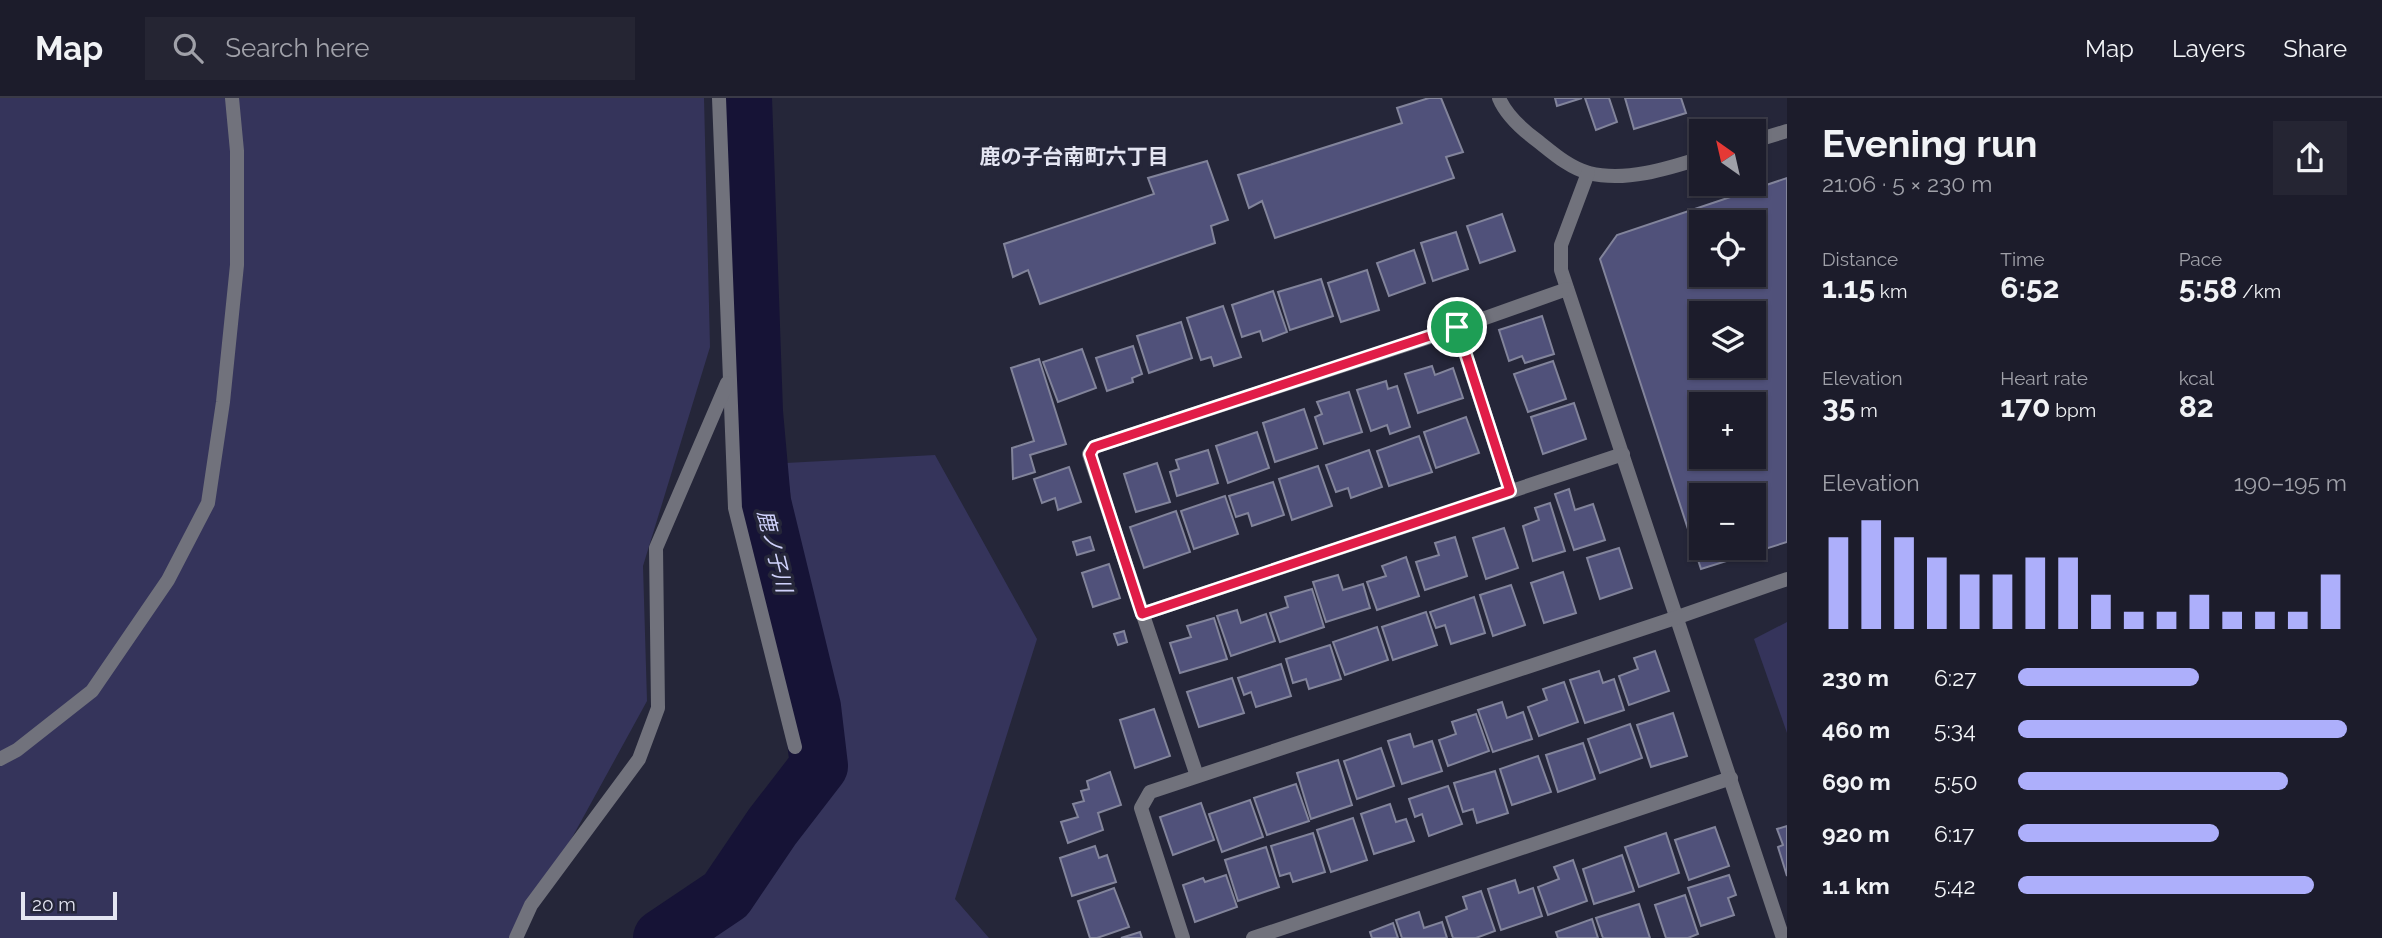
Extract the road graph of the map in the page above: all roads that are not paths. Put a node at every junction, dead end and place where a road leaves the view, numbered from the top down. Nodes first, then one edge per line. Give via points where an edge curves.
1 (232, 98) edge
2 (719, 98) edge
3 (1499, 98) edge
4 (1787, 131) edge
5 (1766, 137) edge
6 (1689, 162) edge
7 (1588, 173) junction
8 (1567, 289) junction
9 (1457, 327) junction
10 (729, 378) junction
11 (1623, 454) junction
12 (1510, 491) junction
13 (1787, 579) edge
14 (1142, 614) junction
15 (1678, 617) junction
16 (794, 747) dead end
17 (0, 759) edge
18 (1197, 776) junction
19 (1731, 778) junction
20 (516, 938) edge
21 (1183, 938) edge
22 (1253, 938) edge
23 (1783, 938) edge

1 - 17 street via 237,265 208,503 168,580 92,691
2 - 10 street
3 - 7 street via 1525,131 1560,160
4 - 5 street
6 - 7 street via 1614,176
7 - 8 street via 1562,245 1561,270
8 - 9 street
8 - 11 street
9 - 12 street
9 - 14 street via 1094,447 1090,454
10 - 16 street via 735,508
10 - 20 street via 656,548 658,708 639,759 531,905
11 - 12 street
11 - 15 street
12 - 14 street
13 - 15 street
14 - 18 street
15 - 18 street
15 - 19 street
18 - 21 street via 1150,792 1141,808
19 - 22 street
19 - 23 street

